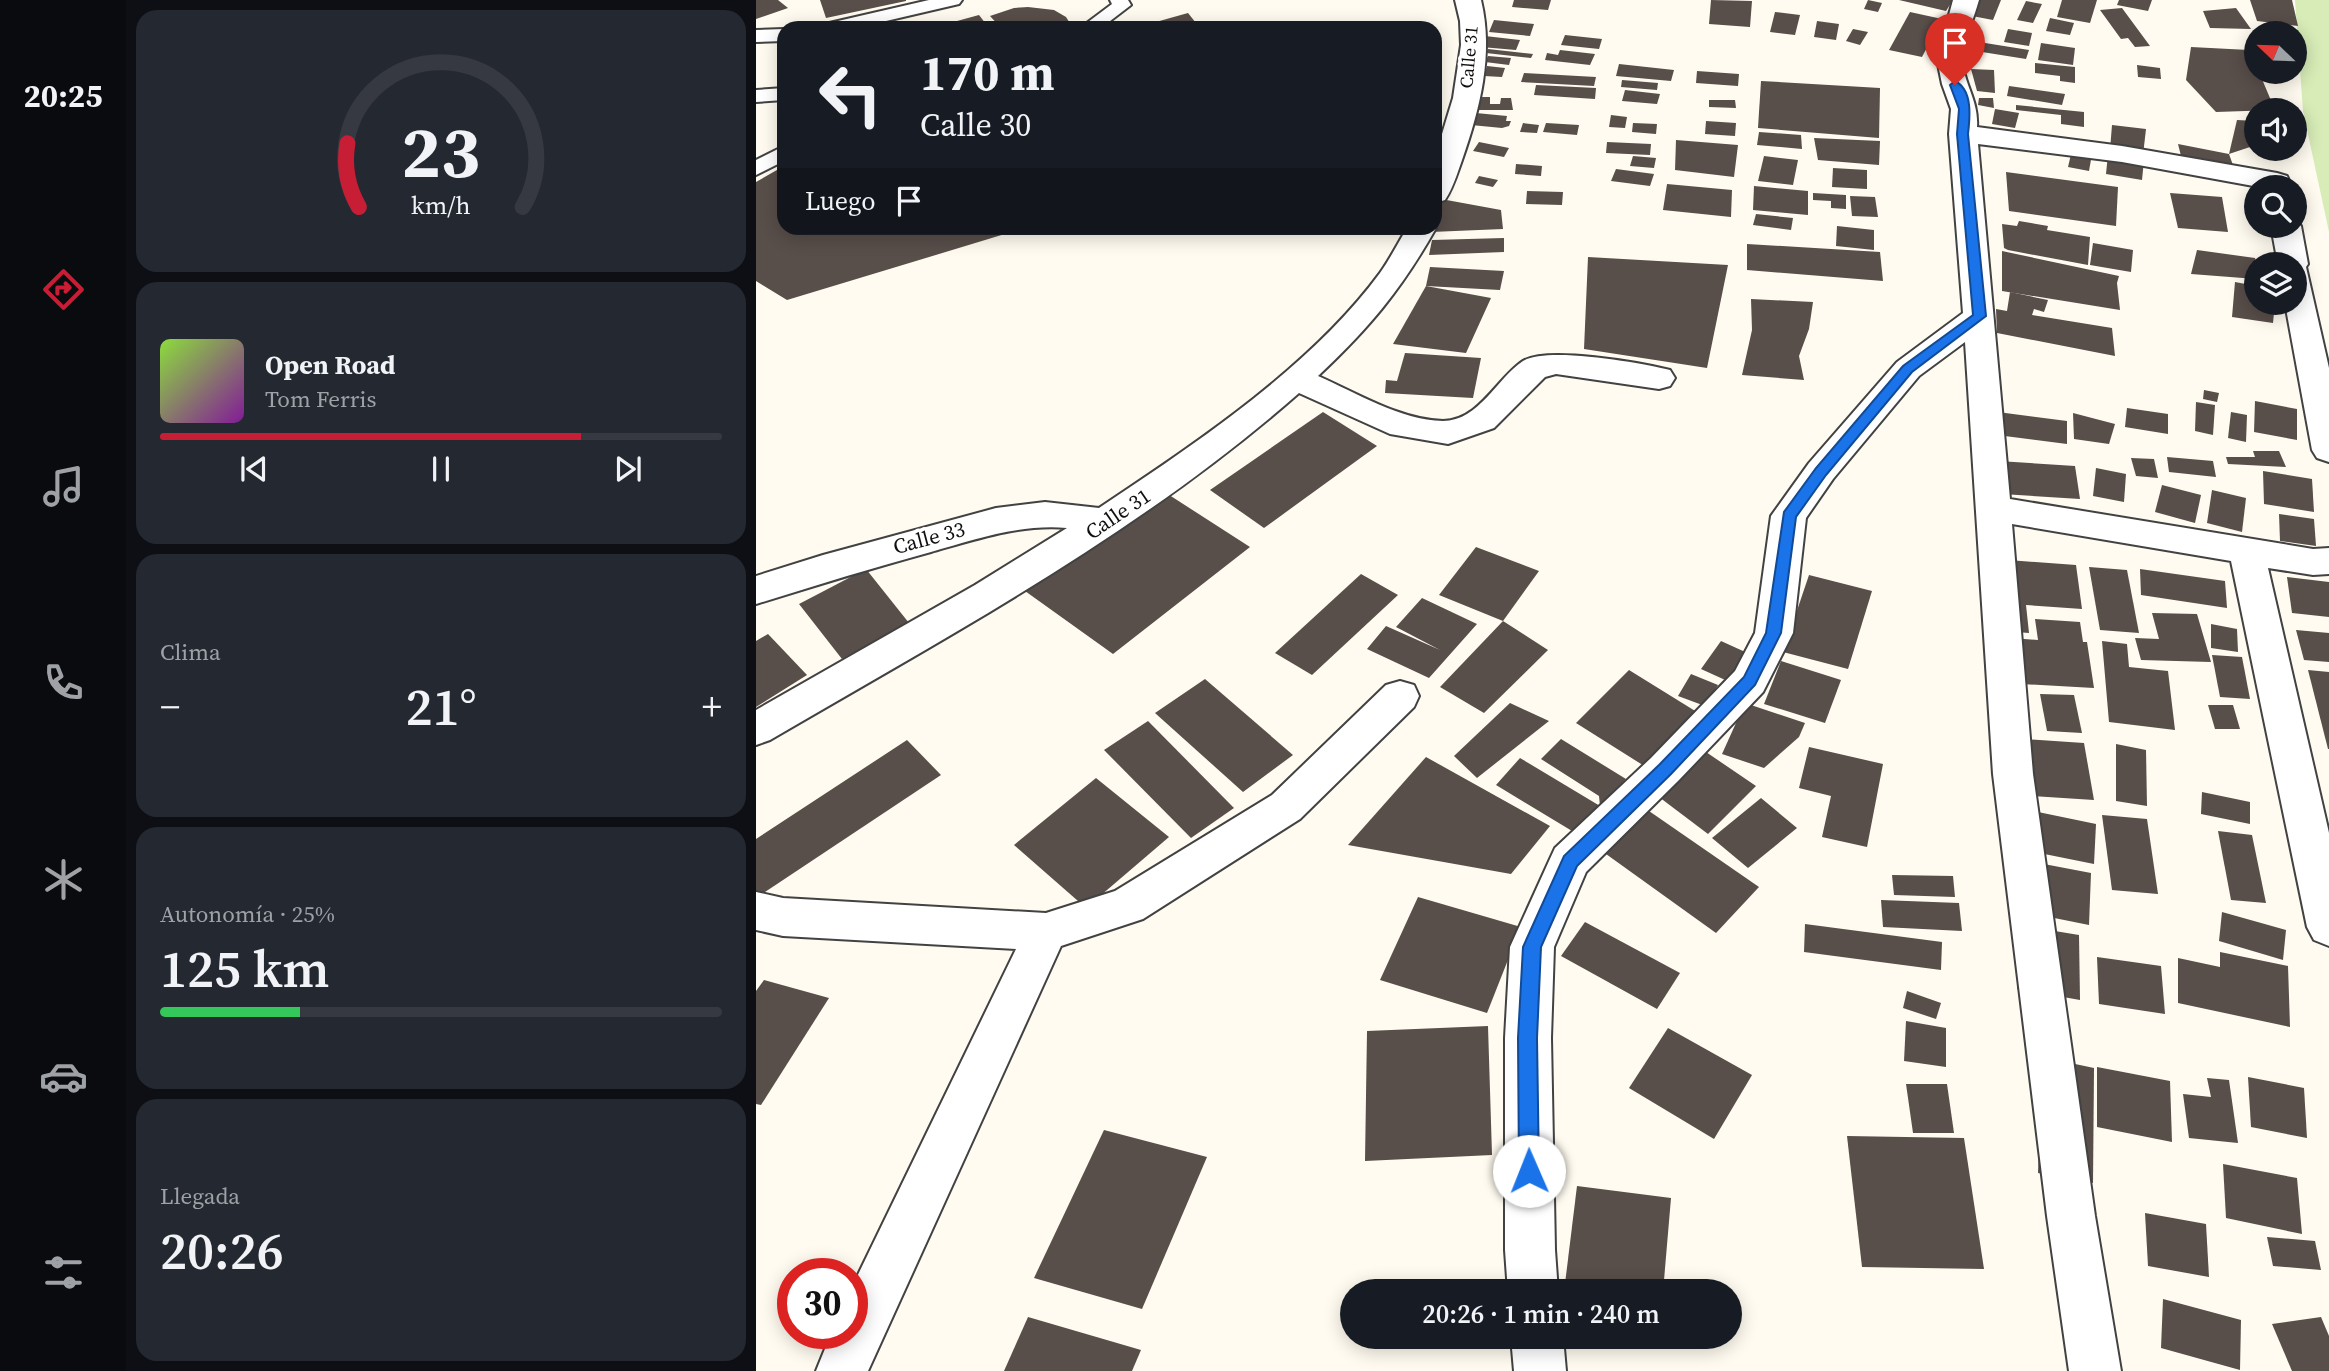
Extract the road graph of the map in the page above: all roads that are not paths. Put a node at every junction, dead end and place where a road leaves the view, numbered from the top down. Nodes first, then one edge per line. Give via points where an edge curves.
1 (953, 0) edge
2 (1119, 0) edge
3 (1468, 0) edge
4 (1966, 0) edge
5 (862, 21) edge
6 (1099, 21) edge
7 (777, 35) edge
8 (756, 36) edge
9 (777, 94) edge
10 (756, 96) edge
11 (1962, 134) junction
12 (777, 156) edge
13 (756, 169) edge
14 (1442, 174) edge
15 (2244, 176) edge
16 (1417, 235) edge
17 (2302, 315) edge
18 (1979, 316) junction
19 (1659, 378) dead end
20 (1296, 379) junction
21 (2329, 450) edge
22 (1994, 509) junction
23 (1106, 523) junction
24 (2246, 549) junction
25 (2329, 561) edge
26 (756, 590) edge
27 (1400, 696) dead end
28 (756, 729) edge
29 (756, 911) edge
30 (2329, 927) edge
31 (1046, 932) junction
32 (1533, 1279) edge
33 (1538, 1349) edge
34 (856, 1360) edge
35 (1540, 1371) edge
36 (2095, 1371) edge

1 - 5 lane
2 - 6 lane via 1122,5
3 - 14 street, Calle 31 via 1473,12 1472,66 1461,121
4 - 11 street via 1950,59 1965,109
7 - 8 lane
9 - 10 lane
11 - 15 street via 2122,154
11 - 18 street
12 - 13 lane
16 - 20 street, Calle 31 via 1390,281
17 - 21 street
18 - 22 street
18 - 32 street via 1908,369 1828,462 1789,516 1774,633 1749,681 1570,861 1532,947 1528,1051
19 - 20 street via 1556,363 1535,368 1482,419 1448,433 1402,426
20 - 23 street, Calle 31
22 - 24 street
22 - 36 street via 2013,774
23 - 26 street, Calle 33 via 1045,514 996,521
23 - 28 street, Calle 31
24 - 25 street
24 - 30 street
27 - 31 street via 1286,807 1128,905
29 - 31 street via 783,917
31 - 34 street
33 - 35 street

